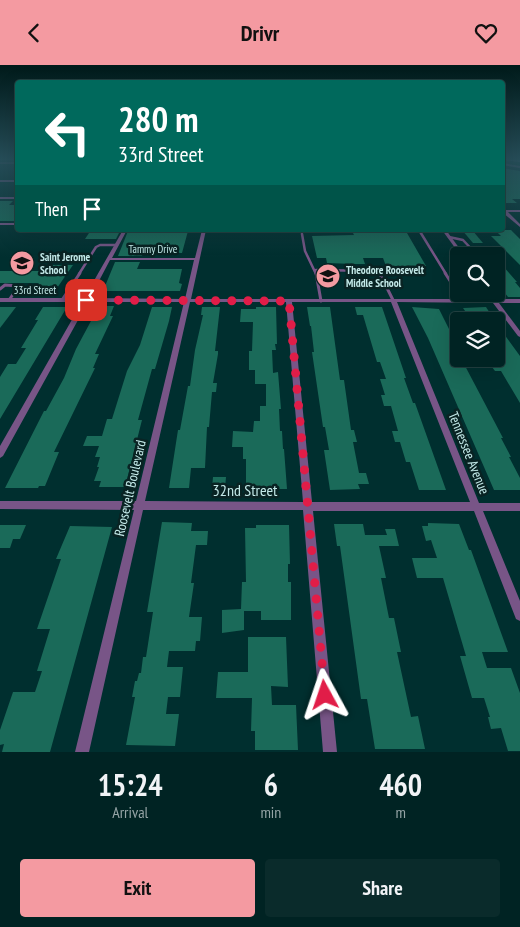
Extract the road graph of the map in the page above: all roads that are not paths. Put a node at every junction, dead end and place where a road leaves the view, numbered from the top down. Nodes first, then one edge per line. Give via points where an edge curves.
1 (0, 198) edge
2 (15, 198) edge
3 (505, 210) edge
4 (520, 211) edge
5 (505, 212) edge
6 (0, 224) edge
7 (15, 224) edge
8 (520, 226) edge
9 (124, 232) edge
10 (204, 232) edge
11 (420, 232) edge
12 (445, 232) edge
13 (302, 235) dead end
14 (449, 237) junction
15 (117, 245) junction
16 (456, 247) edge
17 (470, 247) edge
18 (109, 259) junction
19 (198, 259) junction
20 (316, 270) junction
21 (450, 280) edge
22 (0, 289) edge
23 (0, 300) edge
24 (9, 300) junction
25 (62, 300) junction
26 (86, 300) junction
27 (188, 300) junction
28 (289, 301) junction
29 (320, 301) junction
30 (450, 301) edge
31 (505, 301) edge
32 (520, 301) edge
33 (394, 302) junction
34 (497, 302) edge
35 (520, 335) edge
36 (0, 454) edge
37 (0, 505) edge
38 (140, 505) junction
39 (308, 505) junction
40 (476, 507) junction
41 (520, 507) edge
42 (520, 615) edge
43 (82, 752) edge
44 (330, 752) edge

1 - 2 street
3 - 4 street
5 - 8 street
6 - 7 street
9 - 15 street
10 - 19 street, Roosevelt Boulevard
11 - 21 lane
12 - 14 street
13 - 20 lane via 305,251
14 - 16 street
14 - 17 lane via 463,240
15 - 18 street
15 - 25 lane via 96,247
18 - 19 street, Tammy Drive
18 - 26 street
19 - 27 street, Roosevelt Boulevard
20 - 29 lane
20 - 33 lane via 374,271 380,275
22 - 24 lane via 5,285 19,286
23 - 24 street, 33rd Street
24 - 25 street, 33rd Street
25 - 26 street, 33rd Street
26 - 27 street, 33rd Street
26 - 36 street
27 - 28 street, 33rd Street
27 - 38 street, Roosevelt Boulevard
28 - 29 street, 33rd Street
28 - 39 street
29 - 33 street, 33rd Street
30 - 33 street, 33rd Street
31 - 32 street, 33rd Street
33 - 40 street, Tennessee Avenue
34 - 35 street
37 - 38 street, 32nd Street
38 - 39 street, 32nd Street
38 - 43 street, Roosevelt Boulevard
39 - 40 street, 32nd Street
39 - 44 street
40 - 41 street, 32nd Street
40 - 42 street, Tennessee Avenue

